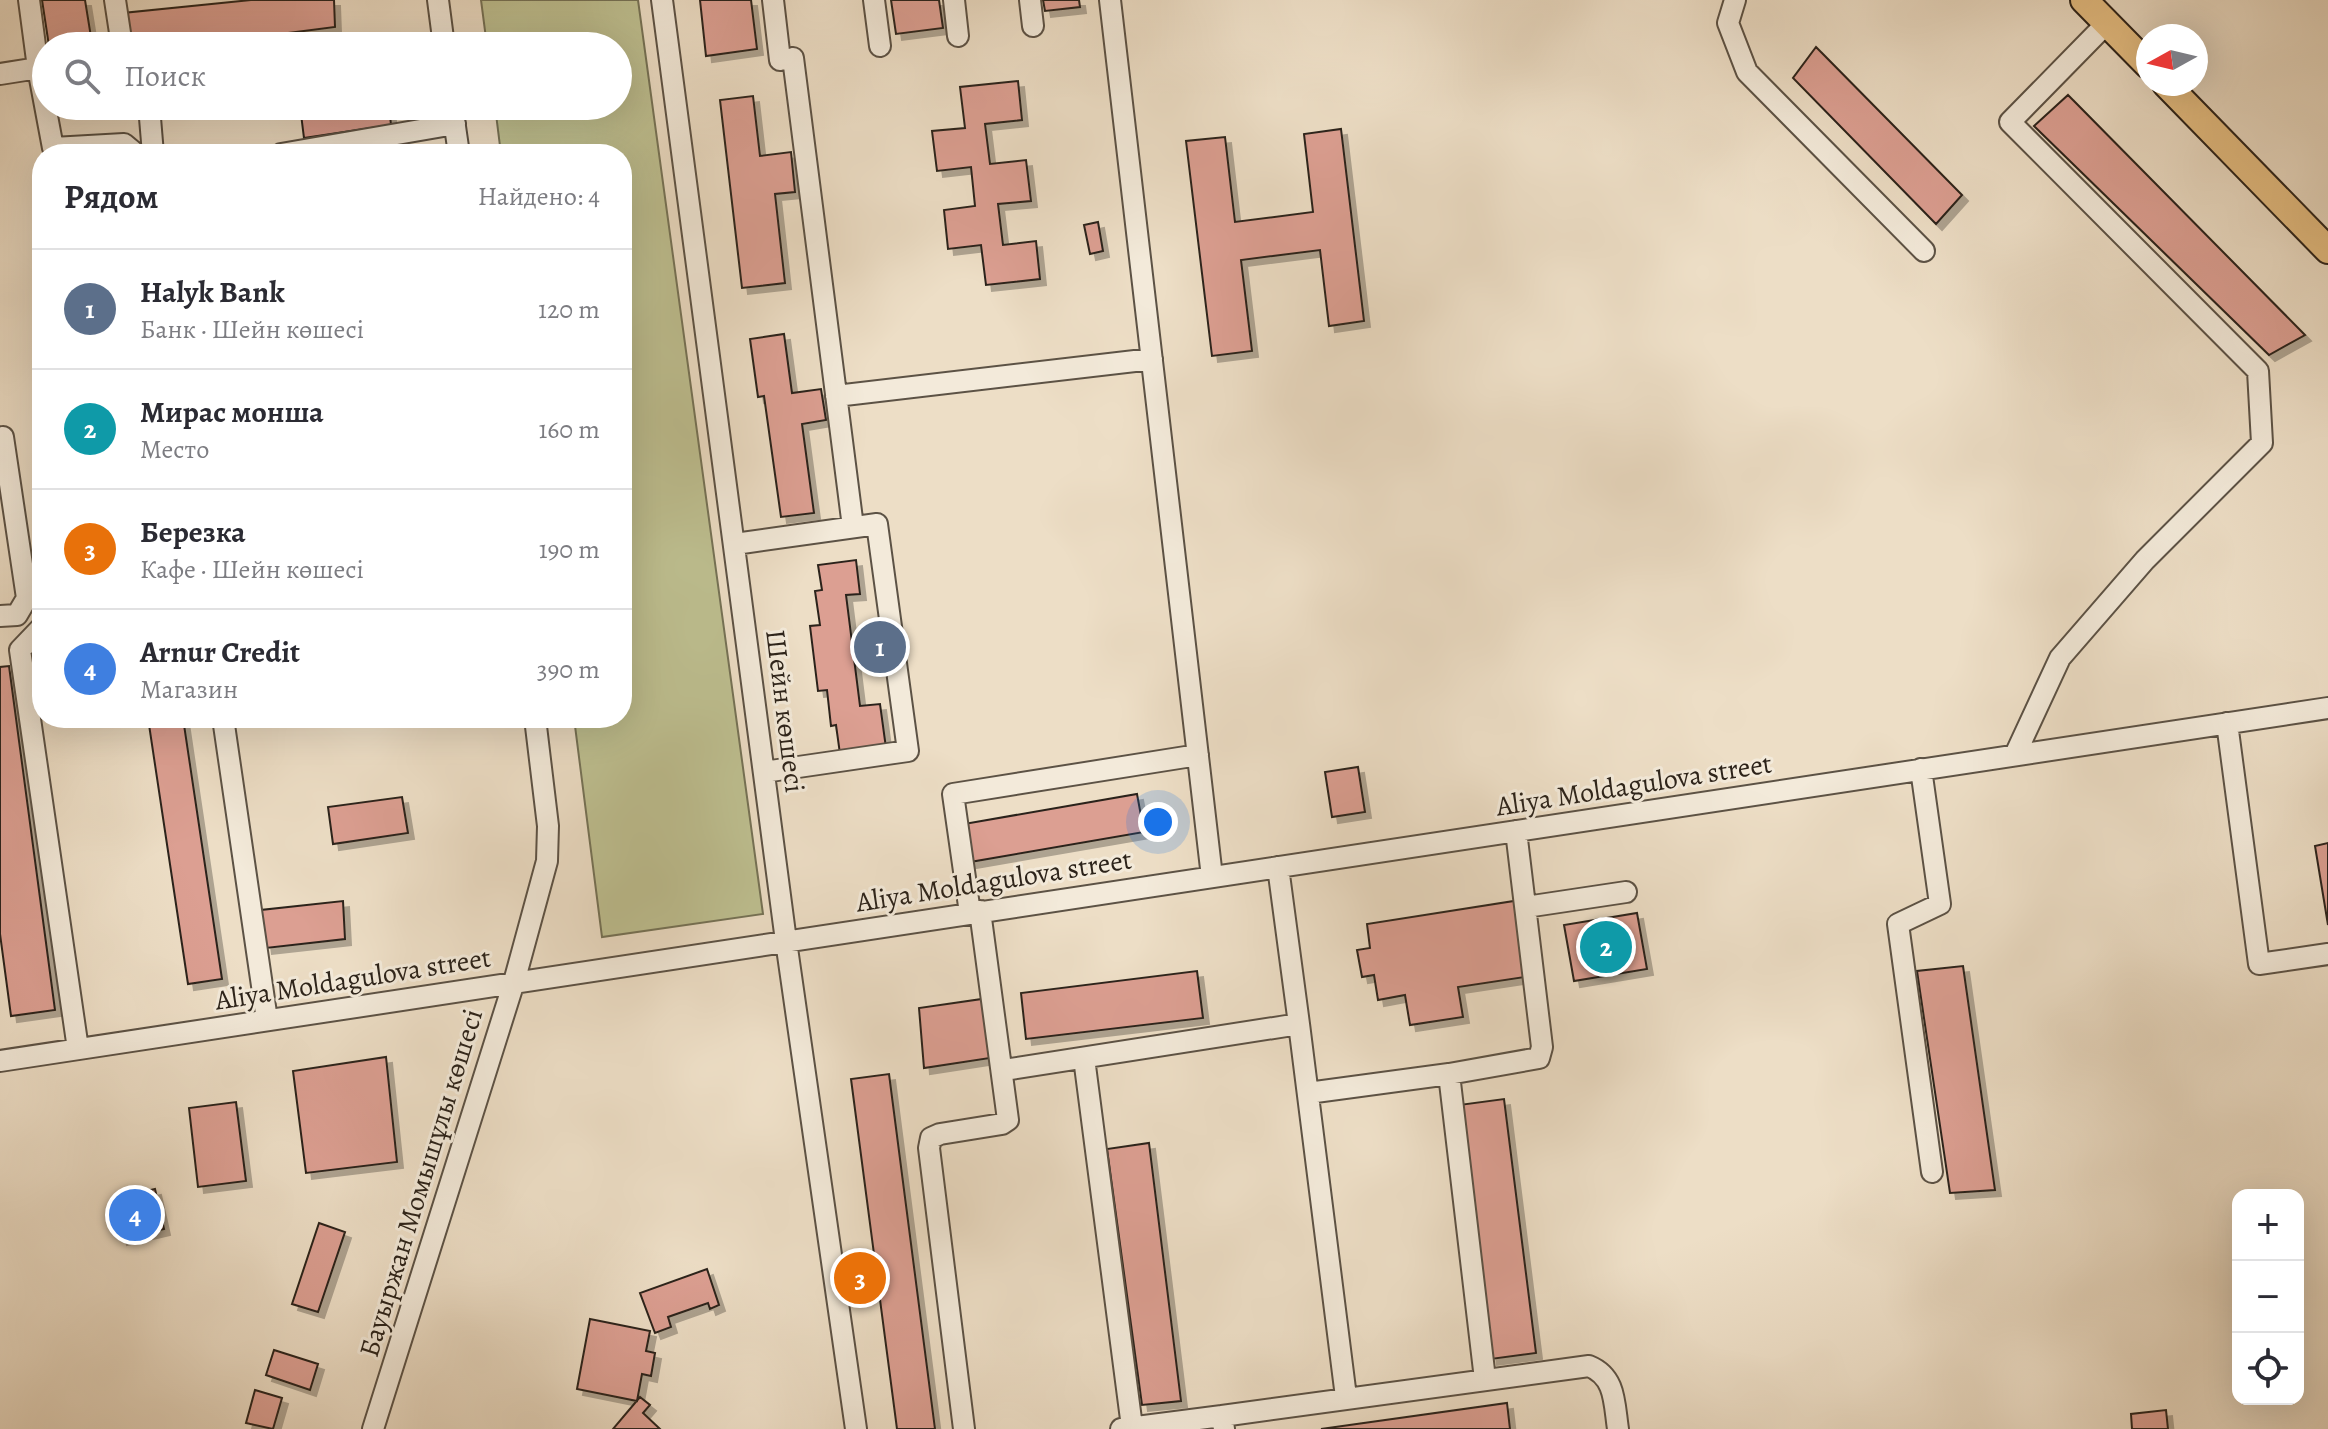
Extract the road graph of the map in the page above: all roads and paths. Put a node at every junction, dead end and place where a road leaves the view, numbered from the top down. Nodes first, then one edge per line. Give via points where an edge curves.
1 (29, 0) edge
2 (115, 0) edge
3 (438, 0) edge
4 (662, 0) edge
5 (773, 0) edge
6 (874, 0) edge
7 (954, 0) edge
8 (1030, 0) edge
9 (1110, 0) edge
10 (1735, 0) edge
11 (2084, 0) edge
12 (2107, 23) junction
13 (1033, 26) dead end
14 (33, 32) edge
15 (120, 32) edge
16 (442, 32) edge
17 (958, 36) dead end
18 (880, 46) dead end
19 (2136, 53) edge
20 (32, 69) edge
21 (0, 74) edge
22 (2178, 96) edge
23 (48, 120) edge
24 (150, 120) edge
25 (433, 120) edge
26 (455, 120) edge
27 (52, 144) edge
28 (152, 144) edge
29 (330, 144) edge
30 (458, 144) edge
31 (2328, 250) edge
32 (1924, 251) dead end
33 (1152, 359) junction
34 (836, 396) junction
35 (3, 437) dead end
36 (853, 527) junction
37 (735, 544) junction
38 (0, 616) edge
39 (32, 637) edge
40 (2328, 708) edge
41 (2227, 723) junction
42 (224, 728) edge
43 (536, 728) edge
44 (1198, 755) junction
45 (2015, 755) junction
46 (1921, 769) junction
47 (764, 772) junction
48 (1516, 831) junction
49 (1278, 867) junction
50 (1212, 877) junction
51 (1626, 892) dead end
52 (1526, 907) junction
53 (975, 912) junction
54 (786, 941) junction
55 (2328, 954) edge
56 (514, 982) junction
57 (267, 1020) junction
58 (1299, 1024) junction
59 (78, 1049) junction
60 (1084, 1058) junction
61 (0, 1061) edge
62 (1004, 1070) junction
63 (1449, 1074) junction
64 (1308, 1093) junction
65 (1932, 1172) dead end
66 (1485, 1379) junction
67 (1346, 1397) junction
68 (1223, 1422) edge
69 (1126, 1428) edge
70 (373, 1429) edge
71 (856, 1429) edge
72 (964, 1429) edge
73 (1618, 1429) edge

1 - 14 street
2 - 15 street
3 - 16 street
4 - 37 street, Шейн көшесі
5 - 34 street via 787,59
6 - 18 street
7 - 17 street
8 - 13 street
9 - 33 street
10 - 32 street via 1728,23 1747,72
11 - 12 main road
12 - 19 main road
12 - 45 street via 2010,122 2258,371 2262,443 2145,560 2060,658
20 - 21 street
22 - 31 main road
23 - 27 street
24 - 28 street
25 - 29 street
26 - 30 street
33 - 34 street
33 - 44 street
34 - 36 street
35 - 38 street via 27,598 17,615
36 - 37 street
36 - 47 street via 877,524 908,751
37 - 47 street, Шейн көшесі
39 - 59 street via 20,650
40 - 41 street, Aliya Moldagulova street
41 - 45 street, Aliya Moldagulova street
41 - 55 street via 2259,964
42 - 57 street
43 - 56 street, Бауыржан Момышұлы көшесі via 547,861
44 - 50 street
44 - 53 street via 953,794
45 - 46 street, Aliya Moldagulova street
46 - 48 street, Aliya Moldagulova street
46 - 65 street via 1940,904 1898,924
47 - 54 street, Шейн көшесі
48 - 49 street, Aliya Moldagulova street
48 - 52 street
49 - 50 street, Aliya Moldagulova street
49 - 58 street
50 - 53 street, Aliya Moldagulova street
51 - 52 street
52 - 63 street via 1539,1058
53 - 54 street, Aliya Moldagulova street
53 - 62 street
54 - 56 street, Aliya Moldagulova street
54 - 71 street, Шейн көшесі
56 - 57 street, Aliya Moldagulova street
56 - 70 street, Бауыржан Момышұлы көшесі
57 - 59 street, Aliya Moldagulova street
58 - 60 street
58 - 64 street
59 - 61 street, Aliya Moldagulova street
60 - 62 street
60 - 69 street
62 - 72 street via 1008,1120 940,1134 931,1138 929,1148
63 - 64 street
63 - 66 street
64 - 67 street
66 - 67 street
66 - 73 street via 1589,1366 1604,1372 1611,1386
67 - 68 street
68 - 69 street

